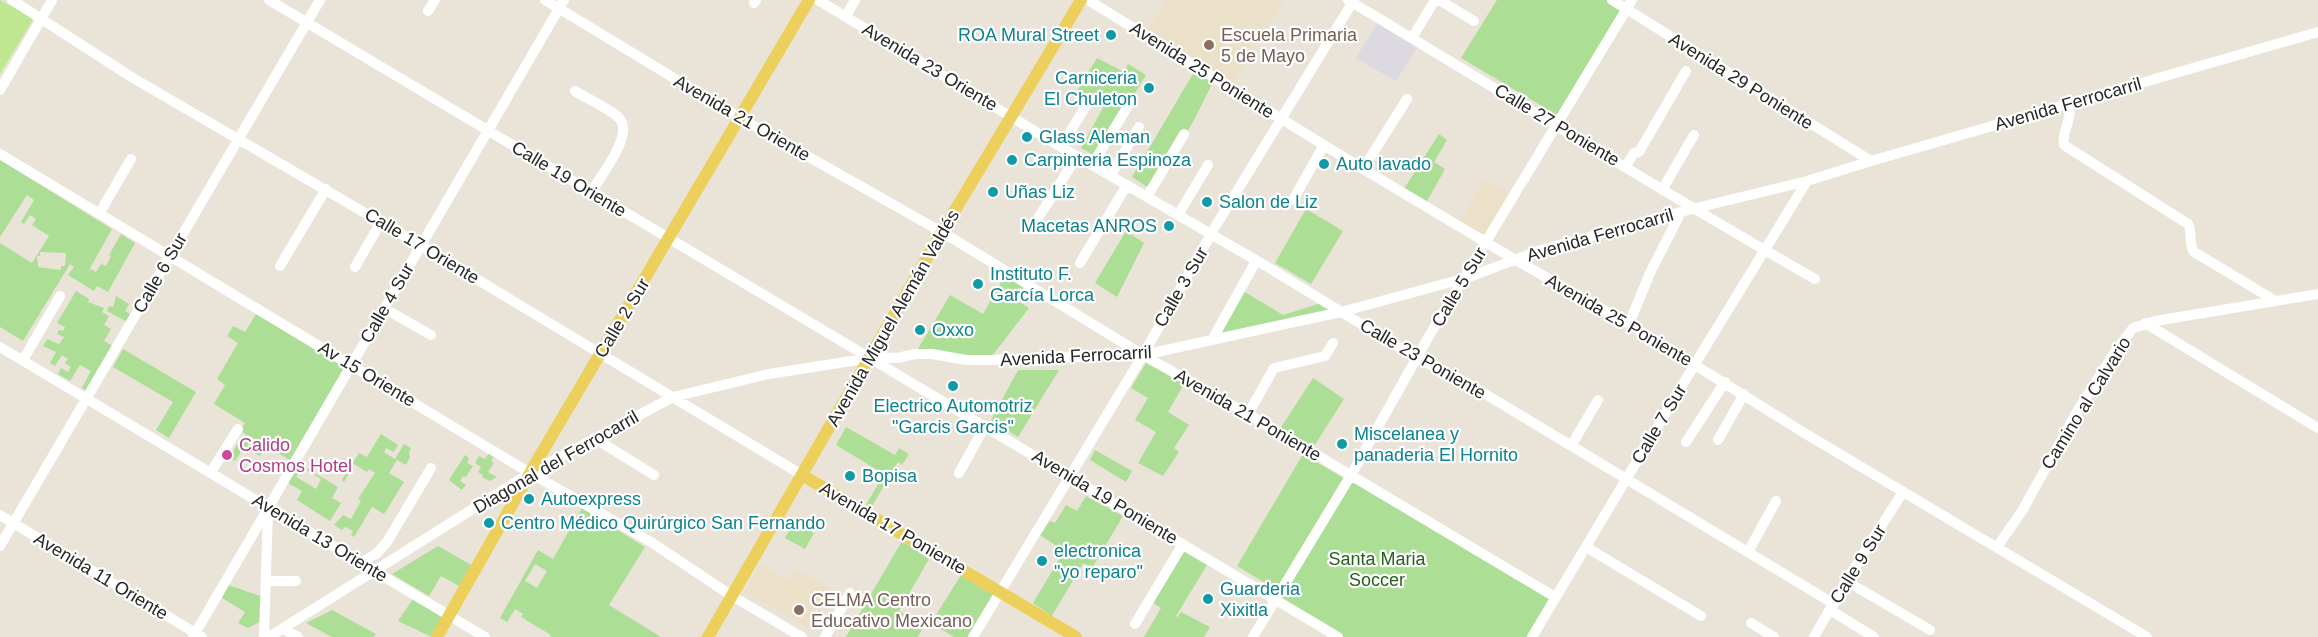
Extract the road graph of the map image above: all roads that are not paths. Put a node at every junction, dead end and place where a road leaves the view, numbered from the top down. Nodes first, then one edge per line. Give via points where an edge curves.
1 (12, 0) edge
2 (52, 0) edge
3 (269, 0) edge
4 (320, 0) edge
5 (435, 0) edge
6 (544, 0) edge
7 (809, 0) edge
8 (818, 0) edge
9 (855, 0) edge
10 (1080, 0) edge
11 (1088, 0) edge
12 (1437, 0) edge
13 (1612, 0) edge
14 (1352, 1) edge
15 (561, 4) edge
16 (1629, 4) edge
17 (428, 11) dead end
18 (846, 16) junction
19 (41, 18) junction
20 (1474, 21) dead end
21 (307, 23) junction
22 (2318, 32) edge
23 (1412, 39) junction
24 (1686, 71) dead end
25 (0, 90) edge
26 (575, 91) dead end
27 (1407, 99) dead end
28 (1087, 104) dead end
29 (2068, 104) junction
30 (1128, 106) dead end
31 (1012, 116) junction
32 (741, 118) junction
33 (1281, 119) junction
34 (1557, 125) junction
35 (1139, 127) dead end
36 (487, 130) junction
37 (1184, 134) dead end
38 (1694, 135) dead end
39 (238, 140) junction
40 (1324, 145) junction
41 (1061, 147) junction
42 (0, 154) edge
43 (1077, 156) junction
44 (131, 159) dead end
45 (1870, 161) junction
46 (1092, 165) junction
47 (1208, 165) dead end
48 (1629, 168) junction
49 (1363, 169) junction
50 (1111, 175) junction
51 (1808, 181) junction
52 (1127, 185) junction
53 (326, 189) junction
54 (1662, 190) junction
55 (591, 192) junction
56 (1148, 197) junction
57 (1293, 200) dead end
58 (1687, 210) junction
59 (99, 214) junction
60 (1178, 215) junction
61 (381, 222) junction
62 (1032, 228) dead end
63 (942, 232) junction
64 (1211, 235) junction
65 (669, 238) junction
66 (1487, 241) junction
67 (420, 245) junction
68 (1765, 251) junction
69 (169, 256) junction
70 (1514, 259) junction
71 (1256, 261) junction
72 (1080, 262) dead end
73 (280, 266) dead end
74 (355, 267) dead end
75 (1466, 278) junction
76 (1815, 279) dead end
77 (2318, 294) edge
78 (60, 296) dead end
79 (2274, 300) junction
80 (386, 309) junction
81 (1341, 312) junction
82 (2145, 323) junction
83 (1629, 324) junction
84 (431, 335) dead end
85 (1212, 340) junction
86 (1333, 343) dead end
87 (0, 347) edge
88 (601, 354) junction
89 (1143, 355) junction
90 (871, 358) junction
91 (1417, 358) junction
92 (23, 360) junction
93 (1695, 364) junction
94 (350, 365) junction
95 (1725, 382) junction
96 (1744, 394) junction
97 (673, 397) junction
98 (87, 398) junction
99 (1598, 400) dead end
100 (1248, 414) junction
101 (985, 426) junction
102 (2318, 428) edge
103 (238, 429) dead end
104 (594, 438) junction
105 (1718, 440) dead end
106 (1686, 442) dead end
107 (1571, 446) junction
108 (214, 467) dead end
109 (431, 468) dead end
110 (530, 473) junction
111 (959, 473) dead end
112 (654, 475) dead end
113 (802, 475) junction
114 (1351, 475) junction
115 (1068, 476) junction
116 (1626, 479) junction
117 (1903, 492) junction
118 (1776, 501) dead end
119 (268, 508) junction
120 (0, 515) edge
121 (14, 524) junction
122 (1183, 544) junction
123 (0, 546) edge
124 (1586, 546) junction
125 (1996, 547) junction
126 (1748, 552) junction
127 (360, 563) junction
128 (375, 570) junction
129 (267, 581) junction
130 (296, 581) dead end
131 (1846, 581) junction
132 (999, 591) junction
133 (850, 592) dead end
134 (732, 596) junction
135 (1556, 597) junction
136 (1276, 600) junction
137 (1832, 607) junction
138 (449, 616) junction
139 (1701, 616) dead end
140 (1751, 623) dead end
141 (1135, 624) dead end
142 (283, 629) junction
143 (1929, 630) dead end
144 (197, 636) edge
145 (264, 637) edge
146 (269, 637) edge
147 (298, 637) edge
148 (437, 637) edge
149 (485, 637) edge
150 (708, 637) edge
151 (802, 637) edge
152 (825, 637) edge
153 (973, 637) edge
154 (1076, 637) edge
155 (1253, 637) edge
156 (1338, 637) edge
157 (1532, 637) edge
158 (1774, 637) edge
159 (1814, 637) edge
160 (1874, 637) edge
161 (2147, 637) edge

1 - 19 street, Calle 17 Oriente
2 - 19 street
3 - 21 street, Calle 19 Oriente
4 - 21 street, Calle 6 Sur
5 - 17 street
6 - 15 street, Avenida 21 Oriente
7 - 32 main road, Calle 2 Sur
8 - 18 street, Avenida 23 Oriente
9 - 18 street
10 - 31 main road, Avenida Miguel Alemán Valdés
11 - 33 street, Avenida 25 Poniente
12 - 20 street
12 - 23 street
13 - 16 street, Avenida 29 Poniente
14 - 23 street, Calle 27 Poniente
14 - 33 street, Calle 3 Sur
15 - 32 street, Avenida 21 Oriente
15 - 36 street, Calle 4 Sur
16 - 34 street, Calle 5 Sur
16 - 45 street, Avenida 29 Poniente
18 - 31 street, Avenida 23 Oriente
19 - 25 street
19 - 39 street, Calle 17 Oriente
21 - 36 street, Calle 19 Oriente
21 - 39 street, Calle 6 Sur
22 - 29 street, Avenida Ferrocarril
23 - 34 street, Calle 27 Poniente
24 - 48 street via 1639,152 1640,157
26 - 55 street via 619,118 624,127 623,139
27 - 49 street
28 - 41 street
29 - 45 street, Avenida Ferrocarril
29 - 79 street via 2071,117 2064,145 2188,224 2194,252
30 - 46 street
31 - 41 street, Calle 23 Poniente
31 - 63 main road, Avenida Miguel Alemán Valdés
32 - 63 street, Avenida 21 Oriente
32 - 65 main road, Calle 2 Sur
33 - 40 street, Avenida 25 Poniente
33 - 64 street, Calle 3 Sur
34 - 48 street, Calle 27 Poniente
34 - 66 street, Calle 5 Sur
35 - 50 street
36 - 55 street, Calle 19 Oriente
36 - 67 street, Calle 4 Sur
37 - 56 street
38 - 54 street
39 - 53 street, Calle 17 Oriente
39 - 69 street, Calle 6 Sur
40 - 49 street, Avenida 25 Poniente
40 - 57 street
41 - 43 street, Calle 23 Poniente
42 - 59 street, Av 15 Oriente
43 - 46 street, Calle 23 Poniente
43 - 62 street
44 - 59 street
45 - 51 street, Avenida Ferrocarril
46 - 50 street, Calle 23 Poniente
47 - 60 street
48 - 54 street, Calle 27 Poniente
49 - 66 street, Avenida 25 Poniente
50 - 52 street, Calle 23 Poniente
51 - 58 street, Avenida Ferrocarril
51 - 68 street, Calle 7 Sur
52 - 56 street, Calle 23 Poniente
52 - 72 street
53 - 61 street, Calle 17 Oriente
53 - 73 street
54 - 58 street, Calle 27 Poniente
55 - 65 street, Calle 19 Oriente
56 - 60 street, Calle 23 Poniente
58 - 68 street, Calle 27 Poniente
58 - 70 street, Avenida Ferrocarril
58 - 83 street via 1650,273
59 - 69 street, Av 15 Oriente
60 - 64 street, Calle 23 Poniente
61 - 67 street, Calle 17 Oriente
61 - 74 street
63 - 89 street, Avenida 21 Poniente
63 - 90 main road, Avenida Miguel Alemán Valdés
64 - 71 street, Calle 23 Poniente
64 - 89 street, Calle 3 Sur
65 - 88 main road, Calle 2 Sur
65 - 90 street, Calle 19 Oriente
66 - 70 street, Avenida 25 Poniente
66 - 75 street, Calle 5 Sur
67 - 80 street, Calle 4 Sur
67 - 88 street, Calle 17 Oriente
68 - 76 street, Calle 27 Poniente
68 - 93 street, Calle 7 Sur
69 - 94 street, Av 15 Oriente
69 - 98 street, Calle 6 Sur
70 - 75 street, Avenida Ferrocarril
70 - 83 street, Avenida 25 Poniente
71 - 81 street, Calle 23 Poniente
71 - 85 street
75 - 81 street, Avenida Ferrocarril
75 - 91 street, Calle 5 Sur
77 - 79 street, Camino al Calvario
78 - 92 street
79 - 82 street, Camino al Calvario
80 - 84 street
80 - 94 street, Calle 4 Sur
81 - 85 street, Avenida Ferrocarril
81 - 91 street, Calle 23 Poniente
82 - 102 street
82 - 125 street, Camino al Calvario via 2133,328 2115,352 2022,511
83 - 93 street, Avenida 25 Poniente
85 - 89 street, Avenida Ferrocarril
86 - 100 street via 1325,356 1274,369
87 - 92 street, Avenida 13 Oriente
88 - 97 street, Calle 17 Oriente
88 - 110 main road, Calle 2 Sur
89 - 90 street, Avenida Ferrocarril via 966,360 932,354
89 - 100 street, Avenida 21 Poniente
89 - 115 street, Calle 3 Sur
90 - 97 street, Diagonal del Ferrocarril via 769,374
90 - 101 street, Avenida 19 Poniente
90 - 113 main road, Avenida Miguel Alemán Valdés
91 - 107 street, Calle 23 Poniente via 1467,383
91 - 114 street, Calle 5 Sur
92 - 98 street, Avenida 13 Oriente
93 - 95 street, Avenida 25 Poniente
93 - 116 street, Calle 7 Sur
94 - 110 street, Av 15 Oriente
94 - 119 street, Calle 4 Sur
95 - 96 street, Avenida 25 Poniente
95 - 106 street
96 - 105 street
96 - 117 street, Avenida 25 Poniente
97 - 104 street, Diagonal del Ferrocarril
97 - 113 street, Calle 17 Oriente
98 - 119 street, Avenida 13 Oriente
98 - 121 street, Calle 6 Sur
99 - 107 street
100 - 114 street, Avenida 21 Poniente
101 - 111 street
101 - 115 street, Avenida 19 Poniente
103 - 108 street
104 - 110 street, Diagonal del Ferrocarril
104 - 112 street
107 - 116 street, Calle 23 Poniente
109 - 127 street via 387,542
110 - 128 street, Diagonal del Ferrocarril
110 - 134 street, Av 15 Oriente via 651,542
110 - 138 main road, Calle 2 Sur
113 - 132 main road, Avenida 17 Poniente
113 - 134 main road, Avenida Miguel Alemán Valdés
114 - 135 street, Avenida 21 Poniente
114 - 136 street, Calle 5 Sur
115 - 122 street, Avenida 19 Poniente
115 - 132 street, Calle 3 Sur
116 - 124 street, Calle 7 Sur
116 - 126 street, Calle 23 Poniente
117 - 125 street, Avenida 25 Poniente
117 - 131 street, Calle 9 Sur
118 - 126 street
119 - 127 street, Avenida 13 Oriente
119 - 129 street
119 - 144 street, Calle 4 Sur
120 - 121 street, Avenida 11 Oriente
121 - 123 street, Calle 6 Sur
121 - 144 street, Avenida 11 Oriente
122 - 136 street, Avenida 19 Poniente
122 - 141 street
124 - 135 street, Calle 7 Sur
124 - 139 street
125 - 161 street, Avenida 25 Poniente
126 - 137 street, Calle 23 Poniente
127 - 128 street, Avenida 13 Oriente
128 - 138 street, Avenida 13 Oriente
128 - 142 street, Diagonal del Ferrocarril
129 - 130 street
129 - 145 street
131 - 137 street, Calle 9 Sur
131 - 143 street
132 - 153 street, Calle 3 Sur
132 - 154 main road, Avenida 17 Poniente
133 - 152 street
134 - 150 main road, Avenida Miguel Alemán Valdés
134 - 151 street, Av 15 Oriente
135 - 157 street, Calle 7 Sur
136 - 155 street, Calle 5 Sur
136 - 156 street, Avenida 19 Poniente
137 - 159 street, Calle 9 Sur
137 - 160 street, Calle 23 Poniente
138 - 148 main road, Calle 2 Sur
138 - 149 street, Avenida 13 Oriente
140 - 158 street
142 - 146 street, Diagonal del Ferrocarril
142 - 147 street

